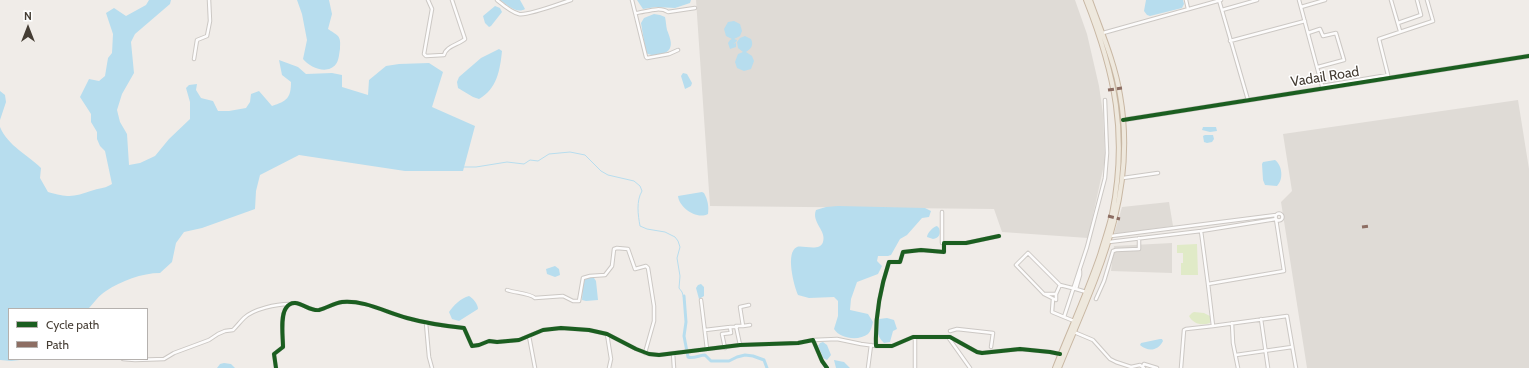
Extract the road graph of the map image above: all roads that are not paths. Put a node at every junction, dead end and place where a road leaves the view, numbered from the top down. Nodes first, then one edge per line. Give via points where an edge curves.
1 (210, 0) edge
2 (428, 0) edge
3 (452, 0) edge
4 (497, 0) edge
5 (571, 0) edge
6 (632, 0) edge
7 (1086, 0) edge
8 (1090, 0) edge
9 (1186, 0) edge
10 (1220, 0) edge
11 (1257, 0) edge
12 (1299, 0) edge
13 (1325, 0) edge
14 (1391, 0) edge
15 (1417, 0) edge
16 (1427, 0) edge
17 (1301, 7) junction
18 (695, 8) dead end
19 (1188, 9) junction
20 (1222, 10) junction
21 (636, 13) junction
22 (1305, 21) junction
23 (1398, 22) junction
24 (1400, 31) junction
25 (1102, 33) junction
26 (1308, 33) junction
27 (1230, 41) junction
28 (678, 50) dead end
29 (1529, 56) edge
30 (194, 59) dead end
31 (1318, 67) junction
32 (1322, 87) junction
33 (1105, 100) dead end
34 (1248, 100) junction
35 (1124, 120) junction
36 (1158, 173) dead end
37 (1123, 178) junction
38 (942, 212) dead end
39 (1276, 215) junction
40 (1276, 219) junction
41 (1201, 231) junction
42 (999, 236) dead end
43 (1111, 236) junction
44 (1140, 238) junction
45 (1109, 242) junction
46 (944, 243) junction
47 (1208, 284) junction
48 (1060, 285) junction
49 (1075, 289) junction
50 (507, 290) dead end
51 (1086, 292) junction
52 (1044, 294) junction
53 (1056, 294) junction
54 (1053, 299) junction
55 (1096, 299) dead end
56 (701, 300) dead end
57 (289, 304) junction
58 (749, 305) dead end
59 (1064, 317) junction
60 (1261, 319) junction
61 (1074, 321) junction
62 (426, 322) junction
63 (1232, 323) junction
64 (750, 325) dead end
65 (743, 326) junction
66 (1213, 326) junction
67 (730, 327) junction
68 (737, 327) junction
69 (705, 330) junction
70 (950, 331) dead end
71 (1074, 332) junction
72 (607, 334) junction
73 (529, 336) junction
74 (914, 337) junction
75 (948, 337) junction
76 (813, 340) junction
77 (740, 345) junction
78 (871, 345) junction
79 (876, 346) junction
80 (991, 347) dead end
81 (1292, 347) junction
82 (724, 348) junction
83 (708, 349) junction
84 (1265, 350) junction
85 (645, 353) junction
86 (673, 353) junction
87 (1060, 354) junction
88 (1236, 355) junction
89 (148, 360) edge
90 (1143, 367) edge
91 (276, 368) edge
92 (432, 368) edge
93 (534, 368) edge
94 (609, 368) edge
95 (674, 368) edge
96 (827, 368) edge
97 (868, 368) edge
98 (914, 368) edge
99 (970, 368) edge
100 (1055, 368) edge
101 (1059, 368) edge
102 (1157, 368) edge
103 (1181, 368) edge
104 (1238, 368) edge
105 (1268, 368) edge
106 (1296, 368) edge

1 - 30 street via 207,36 196,40
2 - 3 street via 432,9 424,54 426,56 444,55 448,48 465,39
4 - 5 street via 519,14
6 - 21 street
7 - 51 highway via 1116,94 1120,144 1112,215
8 - 25 highway
9 - 19 street
10 - 19 street
10 - 20 street
11 - 20 street
12 - 17 street
13 - 17 street
14 - 23 street
15 - 23 street via 1422,15
16 - 24 street via 1433,21
17 - 22 street
18 - 21 street via 668,12 657,9
19 - 25 street
20 - 27 street
21 - 28 street via 647,58
22 - 26 street
22 - 27 street
23 - 24 street
24 - 32 street via 1379,39 1388,75
25 - 35 highway via 1117,79
26 - 31 street
26 - 31 street via 1320,29 1323,36 1336,32 1344,60
27 - 34 street
29 - 32 street, Vadail Road
31 - 32 street
32 - 34 street, Vadail Road
33 - 49 street via 1105,178
34 - 35 street, Vadail Road
35 - 37 highway
36 - 37 street
37 - 43 highway
38 - 46 street
39 - 40 street
39 - 40 street via 1280,214 1282,217 1280,220
39 - 43 street
40 - 41 street
40 - 47 street via 1284,271
41 - 44 street
41 - 47 street
42 - 46 street via 966,243
43 - 45 highway
44 - 45 street
44 - 55 street via 1140,248 1113,251
45 - 71 highway
46 - 79 street via 944,252 903,252 900,262 889,262 878,310
47 - 66 street
48 - 49 street
48 - 52 street via 1028,253 1016,265
48 - 53 street
49 - 51 street
49 - 59 street
50 - 85 street via 532,295 535,298 563,296 579,302 583,278 605,275 612,266 614,249 628,249 635,269 646,266 648,268 654,321
51 - 61 highway
52 - 53 street
52 - 54 street
53 - 54 street via 1056,300
54 - 59 street via 1052,312
56 - 69 street
57 - 62 street via 295,303 308,309 319,310 341,302 357,302
57 - 89 street via 250,313 234,330 225,331 164,359
57 - 91 street via 283,316 283,347 274,354
58 - 65 street via 740,307
59 - 61 street
60 - 63 street
60 - 81 street via 1287,316
60 - 84 street
61 - 87 highway
62 - 73 street via 464,328 472,346 488,341 519,340
62 - 92 street
63 - 66 street
63 - 88 street
64 - 65 street
65 - 68 street
66 - 103 street via 1184,330
67 - 68 street
67 - 69 street
67 - 82 street via 731,333 722,334
68 - 77 street
69 - 83 street
70 - 80 street via 957,329 993,333
71 - 90 street via 1093,340 1110,359 1132,367 1138,364
71 - 101 highway
72 - 73 street via 561,328 544,330
72 - 85 street
72 - 94 street via 611,359
73 - 93 street
74 - 75 street
74 - 79 street via 892,346
74 - 98 street
75 - 87 street via 982,353 1020,349
75 - 99 street
76 - 77 street
76 - 78 street via 837,339
76 - 96 street
77 - 82 street
78 - 79 street
78 - 97 street
81 - 84 street
81 - 106 street
82 - 83 street
83 - 86 street
84 - 88 street
84 - 105 street
85 - 86 street
86 - 95 street
87 - 100 highway
88 - 104 street
90 - 102 street via 1147,363

